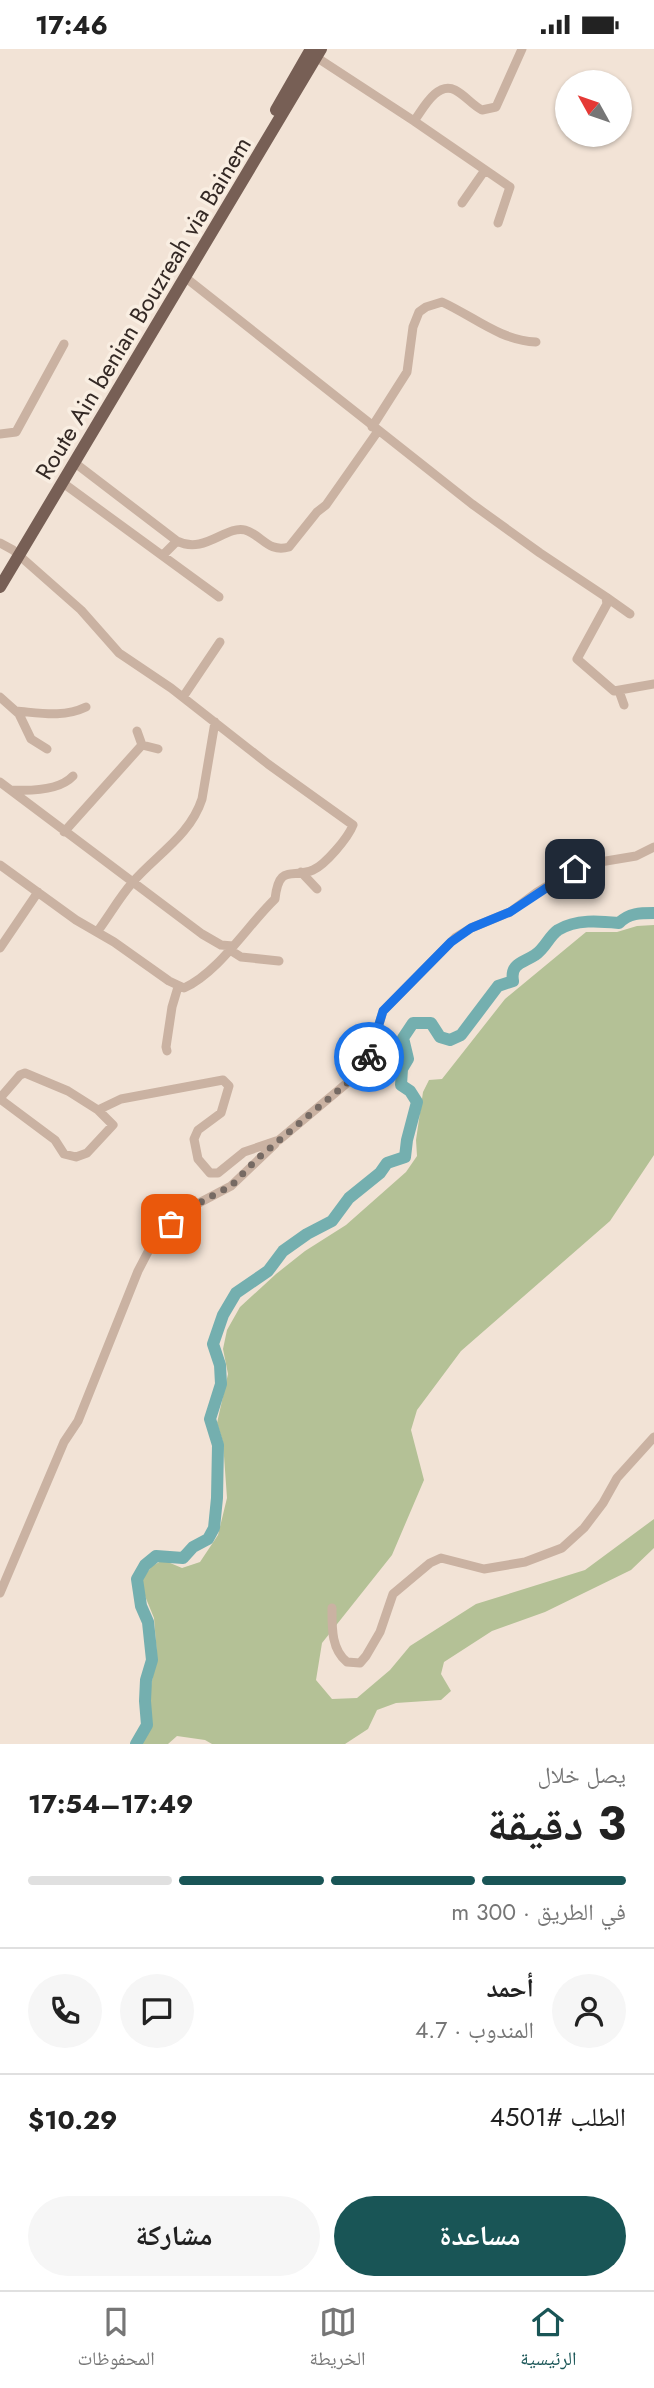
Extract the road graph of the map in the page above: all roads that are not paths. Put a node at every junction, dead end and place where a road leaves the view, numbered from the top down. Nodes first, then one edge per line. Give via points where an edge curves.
1 (522, 49) edge
2 (316, 52) edge
3 (414, 121) junction
4 (485, 170) junction
5 (462, 203) dead end
6 (498, 222) dead end
7 (186, 278) junction
8 (536, 342) dead end
9 (64, 344) dead end
10 (375, 429) junction
11 (0, 434) edge
12 (75, 463) junction
13 (63, 483) junction
14 (177, 541) junction
15 (0, 543) edge
16 (16, 553) junction
17 (163, 555) junction
18 (0, 573) edge
19 (0, 587) edge
20 (219, 597) dead end
21 (606, 597) junction
22 (630, 614) dead end
23 (220, 642) dead end
24 (654, 684) edge
25 (619, 691) junction
26 (0, 697) edge
27 (183, 697) junction
28 (624, 705) dead end
29 (86, 707) dead end
30 (16, 711) junction
31 (215, 722) junction
32 (136, 731) dead end
33 (142, 745) junction
34 (47, 749) dead end
35 (158, 750) dead end
36 (73, 776) dead end
37 (0, 782) edge
38 (9, 790) junction
39 (64, 832) junction
40 (654, 847) edge
41 (0, 865) edge
42 (301, 872) junction
43 (132, 882) junction
44 (317, 889) dead end
45 (38, 892) junction
46 (97, 932) junction
47 (0, 948) edge
48 (231, 948) junction
49 (279, 961) dead end
50 (178, 987) junction
51 (167, 1051) dead end
52 (0, 1099) edge
53 (98, 1110) junction
54 (279, 1140) junction
55 (654, 1437) edge
56 (0, 1593) edge
57 (332, 1608) dead end

1 - 3 street via 496,107 482,110 455,89 443,89
2 - 3 street
2 - 7 main road, Route Ain benian Bouzreah via Bainem
2 - 16 main road, Route Ain benian Bouzreah via Bainem
3 - 4 street
4 - 5 street
4 - 6 street via 510,187
7 - 10 street
7 - 12 main road, Route Ain benian Bouzreah via Bainem
8 - 10 street via 516,341 442,302 426,307 413,327 407,372
9 - 11 street via 16,432
10 - 14 street via 326,505 289,547 271,547 243,530 189,546
10 - 21 street
12 - 13 main road, Route Ain benian Bouzreah via Bainem
12 - 14 street
13 - 16 main road, Route Ain benian Bouzreah via Bainem
13 - 17 street
14 - 17 street
15 - 16 street
16 - 18 main road, Route Ain benian Bouzreah via Bainem
16 - 19 main road, Route Ain benian Bouzreah via Bainem
16 - 27 street via 81,610 119,653
17 - 20 street
21 - 22 street
21 - 25 street via 607,604 578,659
23 - 27 street
24 - 25 street
25 - 28 street
26 - 30 street
27 - 31 street
29 - 30 street via 64,715
30 - 34 street via 31,739
31 - 42 street via 353,825 325,862
31 - 43 street via 198,811 168,849
32 - 33 street
33 - 35 street
33 - 39 street
36 - 38 street via 59,785
37 - 38 street
38 - 39 street
39 - 43 street
40 - 54 street via 636,856 582,865 510,912 456,937 383,1011 363,1069
41 - 45 street
42 - 44 street
42 - 48 street via 284,877 275,899
43 - 46 street
43 - 48 street via 215,943
45 - 46 street
45 - 47 street
46 - 50 street
48 - 49 street via 241,957
48 - 50 street via 189,986
50 - 51 street
52 - 53 street via 20,1075 30,1073
52 - 53 street via 55,1140 60,1151 76,1157 87,1153 113,1125
53 - 54 street via 124,1098 223,1080 229,1086 221,1113 198,1130 194,1139 206,1171 218,1173 244,1152
54 - 56 street via 231,1186 190,1209 150,1248
55 - 57 street via 617,1478 584,1528 562,1548 525,1562 484,1569 446,1557 430,1563 393,1594 380,1632 360,1663 340,1656 332,1635

